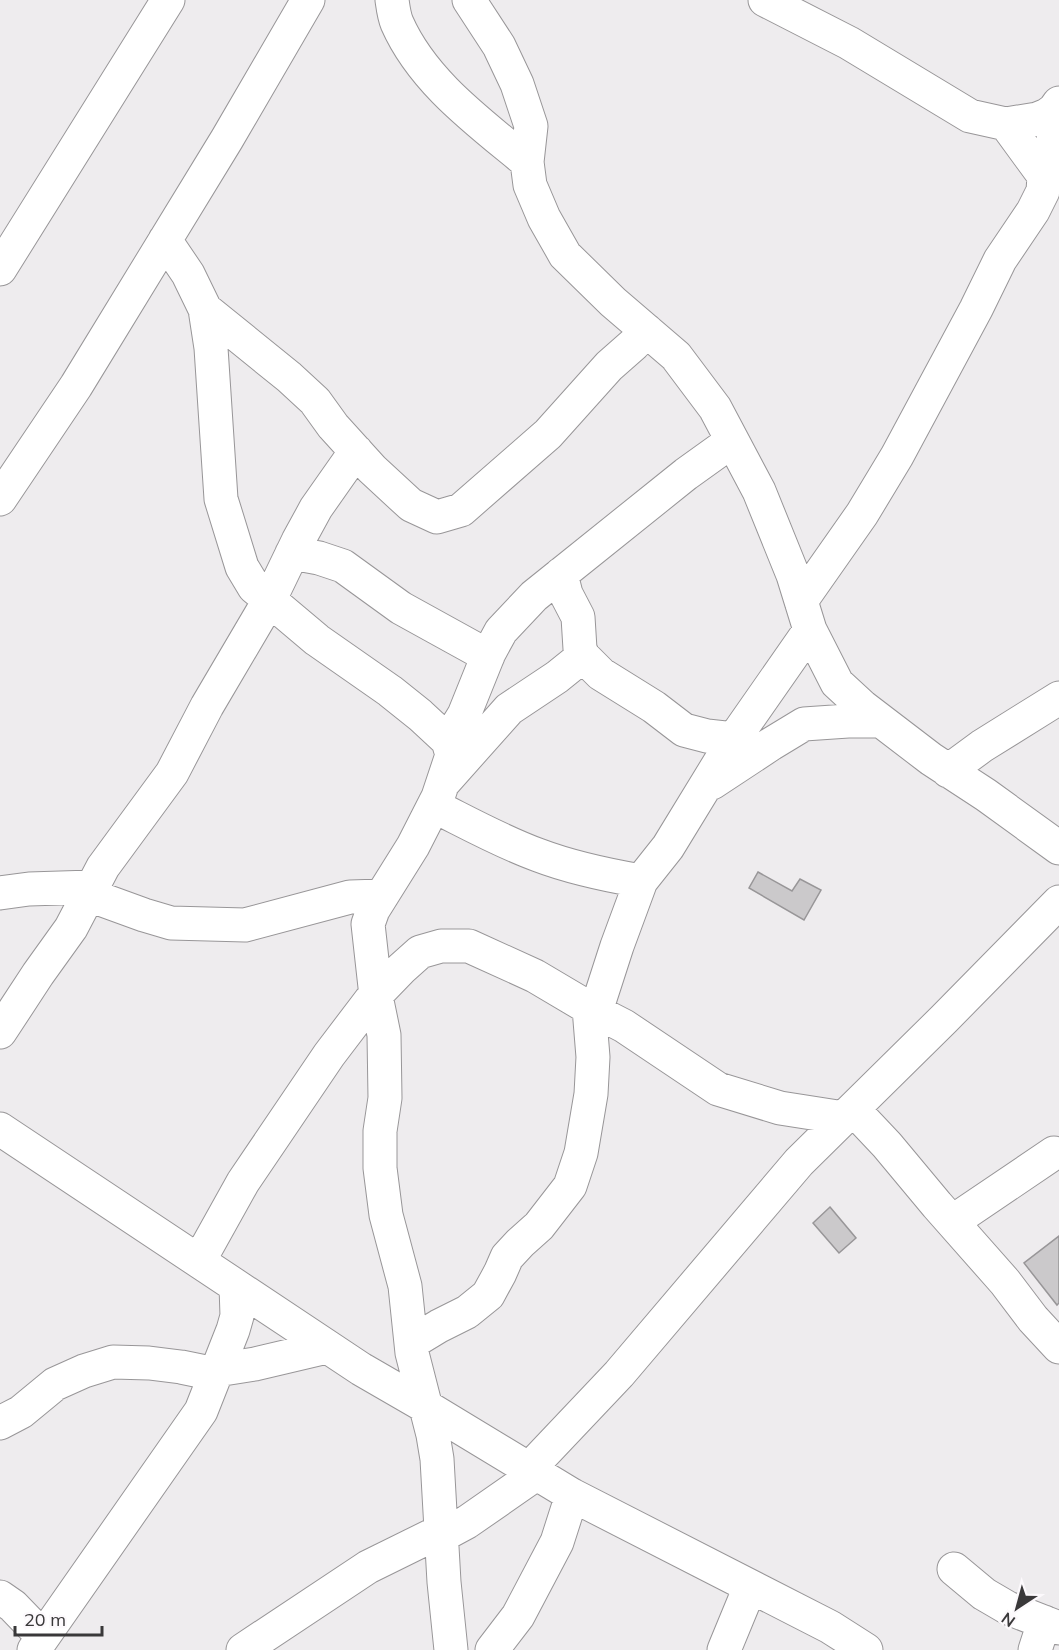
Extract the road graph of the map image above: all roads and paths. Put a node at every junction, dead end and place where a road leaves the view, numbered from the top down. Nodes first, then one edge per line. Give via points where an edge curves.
1 (168, 0) edge
2 (308, 0) edge
3 (392, 0) edge
4 (469, 0) edge
5 (765, 0) edge
6 (1056, 107) edge
7 (1006, 124) junction
8 (527, 162) junction
9 (1051, 180) edge
10 (165, 240) junction
11 (0, 269) edge
12 (205, 309) junction
13 (646, 331) junction
14 (732, 441) junction
15 (356, 451) junction
16 (0, 499) edge
17 (292, 553) junction
18 (561, 574) junction
19 (270, 599) junction
20 (806, 616) junction
21 (488, 656) junction
22 (583, 656) junction
23 (1059, 698) edge
24 (881, 721) junction
25 (734, 739) junction
26 (448, 741) junction
27 (948, 771) junction
28 (703, 789) junction
29 (438, 794) junction
30 (1059, 848) edge
31 (641, 881) junction
32 (90, 891) junction
33 (0, 893) edge
34 (381, 896) junction
35 (1059, 902) edge
36 (376, 996) junction
37 (593, 1010) junction
38 (0, 1032) edge
39 (848, 1114) junction
40 (0, 1129) edge
41 (1054, 1153) dead end
42 (952, 1222) junction
43 (199, 1261) junction
44 (236, 1286) junction
45 (411, 1343) junction
46 (327, 1347) junction
47 (1059, 1347) edge
48 (216, 1372) junction
49 (425, 1406) junction
50 (0, 1423) edge
51 (533, 1471) junction
52 (572, 1495) junction
53 (441, 1533) junction
54 (954, 1569) dead end
55 (750, 1587) junction
56 (0, 1597) edge
57 (1046, 1634) edge
58 (38, 1643) edge
59 (243, 1650) edge
60 (451, 1650) edge
61 (492, 1650) edge
62 (724, 1650) edge
63 (866, 1650) edge

1 - 11 street
2 - 10 street
3 - 8 street via 396,21 436,82
4 - 8 street via 499,46 517,84 531,126
5 - 7 street via 849,43 970,116
6 - 7 street via 1037,119
6 - 9 street
7 - 9 street
8 - 13 street via 530,185 566,255
9 - 20 street via 1000,260 897,456
10 - 12 street via 189,274
10 - 16 street via 76,386
12 - 15 street via 315,401
12 - 19 street via 221,499 242,567 254,586
13 - 14 street via 676,356 715,408
13 - 15 street via 548,434 461,510 437,517 411,505
14 - 18 street
14 - 20 street via 759,491
15 - 17 street via 316,508
17 - 19 street
17 - 21 street via 343,566 401,608
18 - 21 street via 501,631
18 - 22 street via 578,617
19 - 26 street
19 - 32 street via 172,773 103,867
20 - 24 street via 837,683
20 - 25 street
21 - 26 street via 464,715
22 - 25 street via 601,674 654,706 684,730
22 - 29 street via 509,709
23 - 27 street
24 - 27 street
24 - 28 street via 804,724
25 - 28 street
26 - 29 street via 452,755
27 - 30 street
28 - 31 street via 668,847
29 - 31 street via 509,844 595,873
29 - 34 street via 413,846
31 - 37 street
32 - 33 street via 29,889
32 - 34 street via 144,915 171,922 245,925 350,897
32 - 38 street via 71,928
34 - 36 street via 368,924
35 - 39 street
36 - 37 street via 420,952 441,946 469,946 535,976
36 - 43 street via 329,1055 243,1182
36 - 45 street via 384,1035 380,1168 386,1215 405,1286
37 - 39 street via 624,1026 718,1089 780,1108
37 - 45 street via 591,1094 581,1153 570,1186 507,1257 488,1294 467,1312
39 - 42 street via 887,1145
39 - 51 street via 800,1162
40 - 43 street
41 - 42 street
42 - 47 street
43 - 44 street
44 - 46 street
44 - 48 street via 237,1316
45 - 49 street
46 - 48 street
46 - 49 street
48 - 50 street via 113,1362 55,1384 21,1412
48 - 58 street via 201,1412
49 - 51 street
49 - 53 street via 433,1435
51 - 52 street
51 - 53 street via 467,1522
52 - 55 street
52 - 61 street via 557,1542 518,1616
53 - 59 street via 368,1567
53 - 60 street
54 - 57 street via 984,1594
55 - 62 street
55 - 63 street via 830,1627
56 - 58 street via 13,1606

